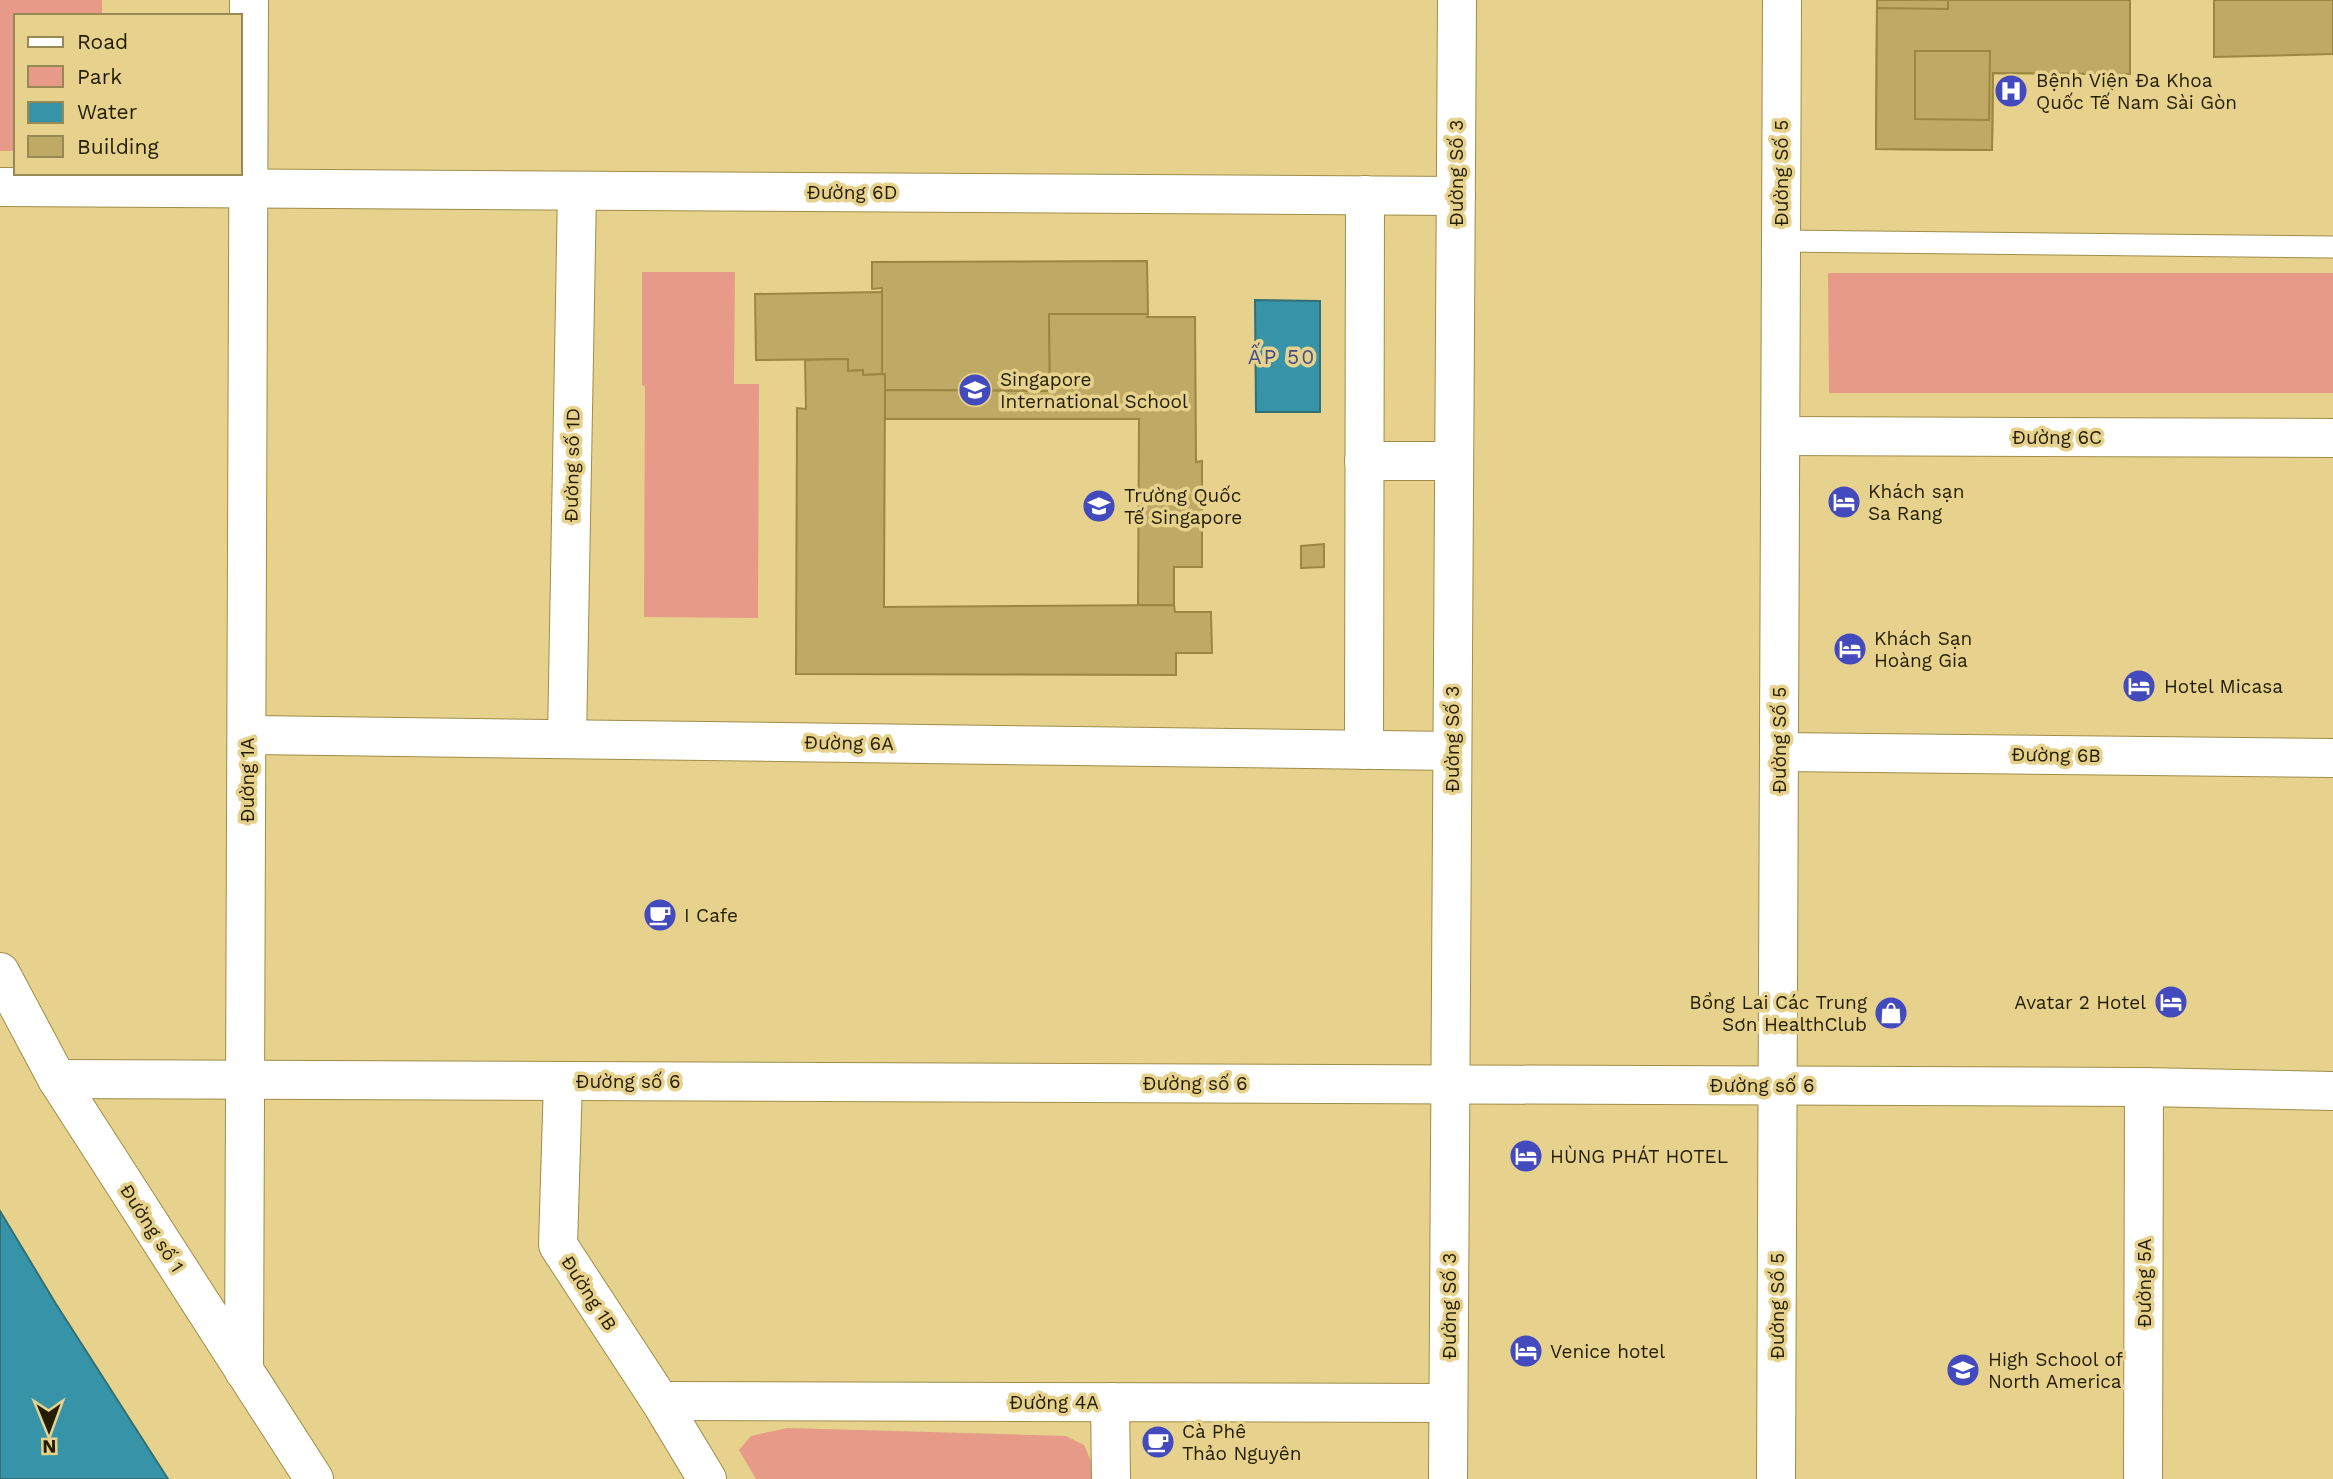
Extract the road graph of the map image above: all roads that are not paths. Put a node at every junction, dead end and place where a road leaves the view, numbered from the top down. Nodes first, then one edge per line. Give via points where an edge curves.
1 (249, 0) edge
2 (1457, 0) edge
3 (1782, 0) edge
4 (0, 187) edge
5 (249, 189) junction
6 (577, 191) junction
7 (1365, 195) junction
8 (1456, 196) junction
9 (1781, 241) junction
10 (2333, 247) edge
11 (1781, 436) junction
12 (2333, 438) edge
13 (1364, 461) junction
14 (1454, 461) junction
15 (247, 735) junction
16 (567, 739) junction
17 (1364, 750) junction
18 (1452, 751) junction
19 (1779, 752) junction
20 (2333, 758) edge
21 (0, 972) edge
22 (57, 1079) junction
23 (245, 1080) junction
24 (562, 1081) junction
25 (1450, 1084) junction
26 (1778, 1085) junction
27 (2144, 1087) junction
28 (2333, 1091) edge
29 (244, 1371) junction
30 (660, 1401) junction
31 (1110, 1402) junction
32 (1448, 1403) junction
33 (314, 1479) edge
34 (707, 1479) edge
35 (1111, 1479) edge
36 (1448, 1479) edge
37 (1776, 1479) edge
38 (2143, 1479) edge

1 - 5 street
2 - 8 street, Đường Số 3
3 - 9 street, Đường Số 5
4 - 5 street
5 - 6 street, Đường 6D
5 - 15 street, Đường 1A
6 - 7 street, Đường 6D
6 - 16 street, Đường số 1D
7 - 8 street, Đường 6D
7 - 13 street
8 - 14 street, Đường Số 3
9 - 10 lane
9 - 11 street, Đường Số 5
11 - 12 street, Đường 6C
11 - 19 street, Đường Số 5
13 - 14 street
13 - 17 street
14 - 18 street, Đường Số 3
15 - 16 street, Đường 6A
15 - 23 street, Đường 1A
16 - 17 street, Đường 6A
17 - 18 street, Đường 6A
18 - 25 street, Đường Số 3
19 - 20 street, Đường 6B
19 - 26 street, Đường Số 5
21 - 22 street, Đường số 1
22 - 23 street, Đường số 6
22 - 29 street, Đường số 1
23 - 24 street, Đường số 6
23 - 29 street, Đường 1A
24 - 25 street, Đường số 6
24 - 30 street, Đường 1B via 558,1245
25 - 26 street, Đường số 6
25 - 32 street, Đường Số 3
26 - 27 street, Đường số 6
26 - 37 street, Đường Số 5
27 - 28 street, Đường số 6
27 - 38 street, Đường 5A
29 - 33 street, Đường số 1
30 - 31 street, Đường 4A
30 - 34 street, Đường 1B
31 - 32 street, Đường 4A
31 - 35 street
32 - 36 street, Đường Số 3

